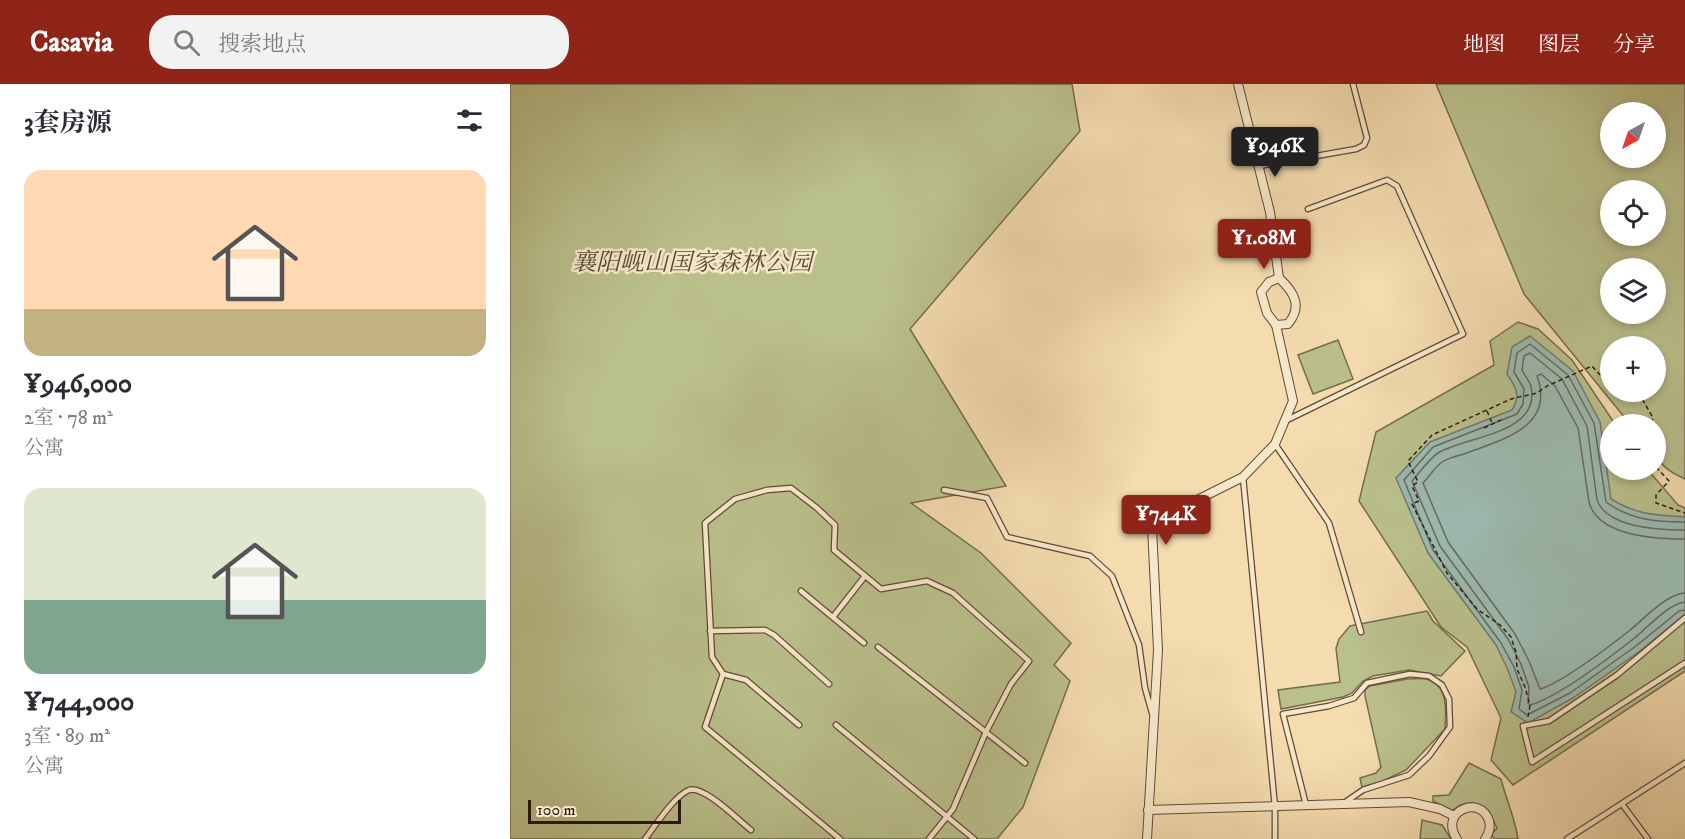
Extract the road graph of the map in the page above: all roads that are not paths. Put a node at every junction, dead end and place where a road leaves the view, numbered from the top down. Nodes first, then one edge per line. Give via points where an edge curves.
1 (1238, 84) edge
2 (1353, 84) edge
3 (1259, 166) junction
4 (1308, 209) dead end
5 (1279, 278) junction
6 (1276, 325) junction
7 (1285, 421) junction
8 (1275, 444) junction
9 (1243, 477) junction
10 (944, 490) dead end
11 (865, 576) junction
12 (801, 591) dead end
13 (833, 617) junction
14 (1685, 618) edge
15 (710, 631) junction
16 (1361, 632) dead end
17 (864, 643) dead end
18 (878, 646) dead end
19 (1685, 663) edge
20 (723, 674) junction
21 (829, 684) dead end
22 (1154, 718) junction
23 (799, 724) dead end
24 (836, 725) dead end
25 (986, 732) junction
26 (1025, 763) dead end
27 (1685, 763) edge
28 (1341, 804) junction
29 (1622, 804) junction
30 (1306, 805) junction
31 (1275, 807) junction
32 (1148, 810) junction
33 (947, 816) junction
34 (1454, 816) junction
35 (751, 830) dead end
36 (645, 839) edge
37 (840, 839) edge
38 (929, 839) edge
39 (974, 839) edge
40 (1147, 839) edge
41 (1275, 839) edge
42 (1457, 839) edge
43 (1486, 839) edge
44 (1567, 839) edge
45 (1648, 839) edge

1 - 3 street
2 - 3 lane via 1367,138 1364,145
3 - 5 street
4 - 7 lane via 1387,180 1397,186 1463,334
5 - 6 street via 1261,292
5 - 6 street via 1297,308 1288,324
6 - 7 street via 1293,401
7 - 8 street
8 - 9 street
8 - 16 lane via 1329,523
9 - 22 street via 1152,527 1158,650
9 - 31 lane
10 - 22 lane via 987,498 1008,537 1090,556 1112,576 1139,645
11 - 13 lane
11 - 15 lane via 834,550 835,525 791,488 767,490 735,500 705,523
11 - 25 lane via 881,590 927,581 953,593 1029,661 1011,684
12 - 13 lane
13 - 17 lane
14 - 19 lane via 1617,675 1549,721 1523,726 1532,762
15 - 20 lane via 712,657
15 - 21 lane via 765,630
18 - 25 lane
20 - 23 lane via 746,680
20 - 37 lane via 705,727
22 - 32 street
24 - 33 lane
25 - 26 lane
25 - 33 lane
27 - 29 lane
28 - 30 street
28 - 30 lane via 1363,790 1409,775 1429,756 1450,727 1449,699 1442,685 1429,676 1410,674 1367,683 1354,698 1329,706 1283,714
28 - 34 street via 1409,802
29 - 44 lane
29 - 45 lane
30 - 31 street
31 - 32 street
31 - 41 lane
32 - 40 street
33 - 38 lane
33 - 39 lane
34 - 42 street via 1452,828
34 - 43 street via 1471,807 1484,812 1490,823
35 - 36 lane via 705,792 694,789 680,796

